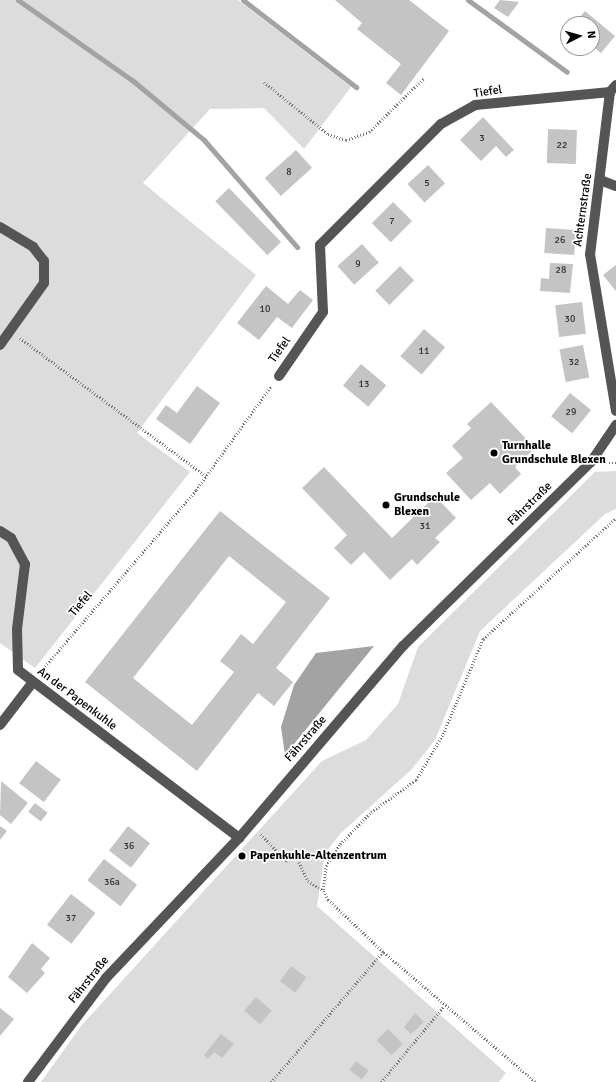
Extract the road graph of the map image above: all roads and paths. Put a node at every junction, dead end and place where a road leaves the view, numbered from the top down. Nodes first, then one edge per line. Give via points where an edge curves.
1 (423, 79) dead end
2 (264, 82) dead end
3 (613, 89) edge
4 (600, 180) junction
5 (616, 186) edge
6 (0, 226) edge
7 (10, 331) junction
8 (0, 345) edge
9 (279, 376) joint
10 (616, 411) edge
11 (616, 425) edge
12 (206, 476) junction
13 (616, 518) edge
14 (0, 531) edge
15 (33, 682) junction
16 (0, 725) edge
17 (251, 823) junction
18 (239, 838) junction
19 (323, 890) junction
20 (383, 952) junction
21 (444, 1006) junction
22 (28, 1082) edge
23 (271, 1082) edge
24 (381, 1082) edge
25 (535, 1082) edge

1 - 2 path via 369,132 346,140 328,134
3 - 4 street, Achternstraße
3 - 9 street, Tiefel via 475,105 441,124 320,245 323,312
4 - 5 street
4 - 10 street, Achternstraße via 590,254
6 - 7 street via 33,247 44,261 44,283
7 - 8 street
7 - 12 path
9 - 12 path, Tiefel
11 - 17 street, Fährstraße via 591,462 403,646
12 - 15 path, Tiefel
13 - 19 path via 483,639 443,734 416,780 371,812 340,844 326,866
14 - 15 street, An der Papenkuhle via 11,538 25,564 17,629 18,670
15 - 16 street
15 - 18 street, An der Papenkuhle
17 - 18 street, Fährstraße
17 - 19 path via 286,861 295,854 308,881
18 - 22 street, Fährstraße via 106,978
19 - 20 path via 328,900
20 - 21 path
20 - 23 path
21 - 24 path
21 - 25 path

